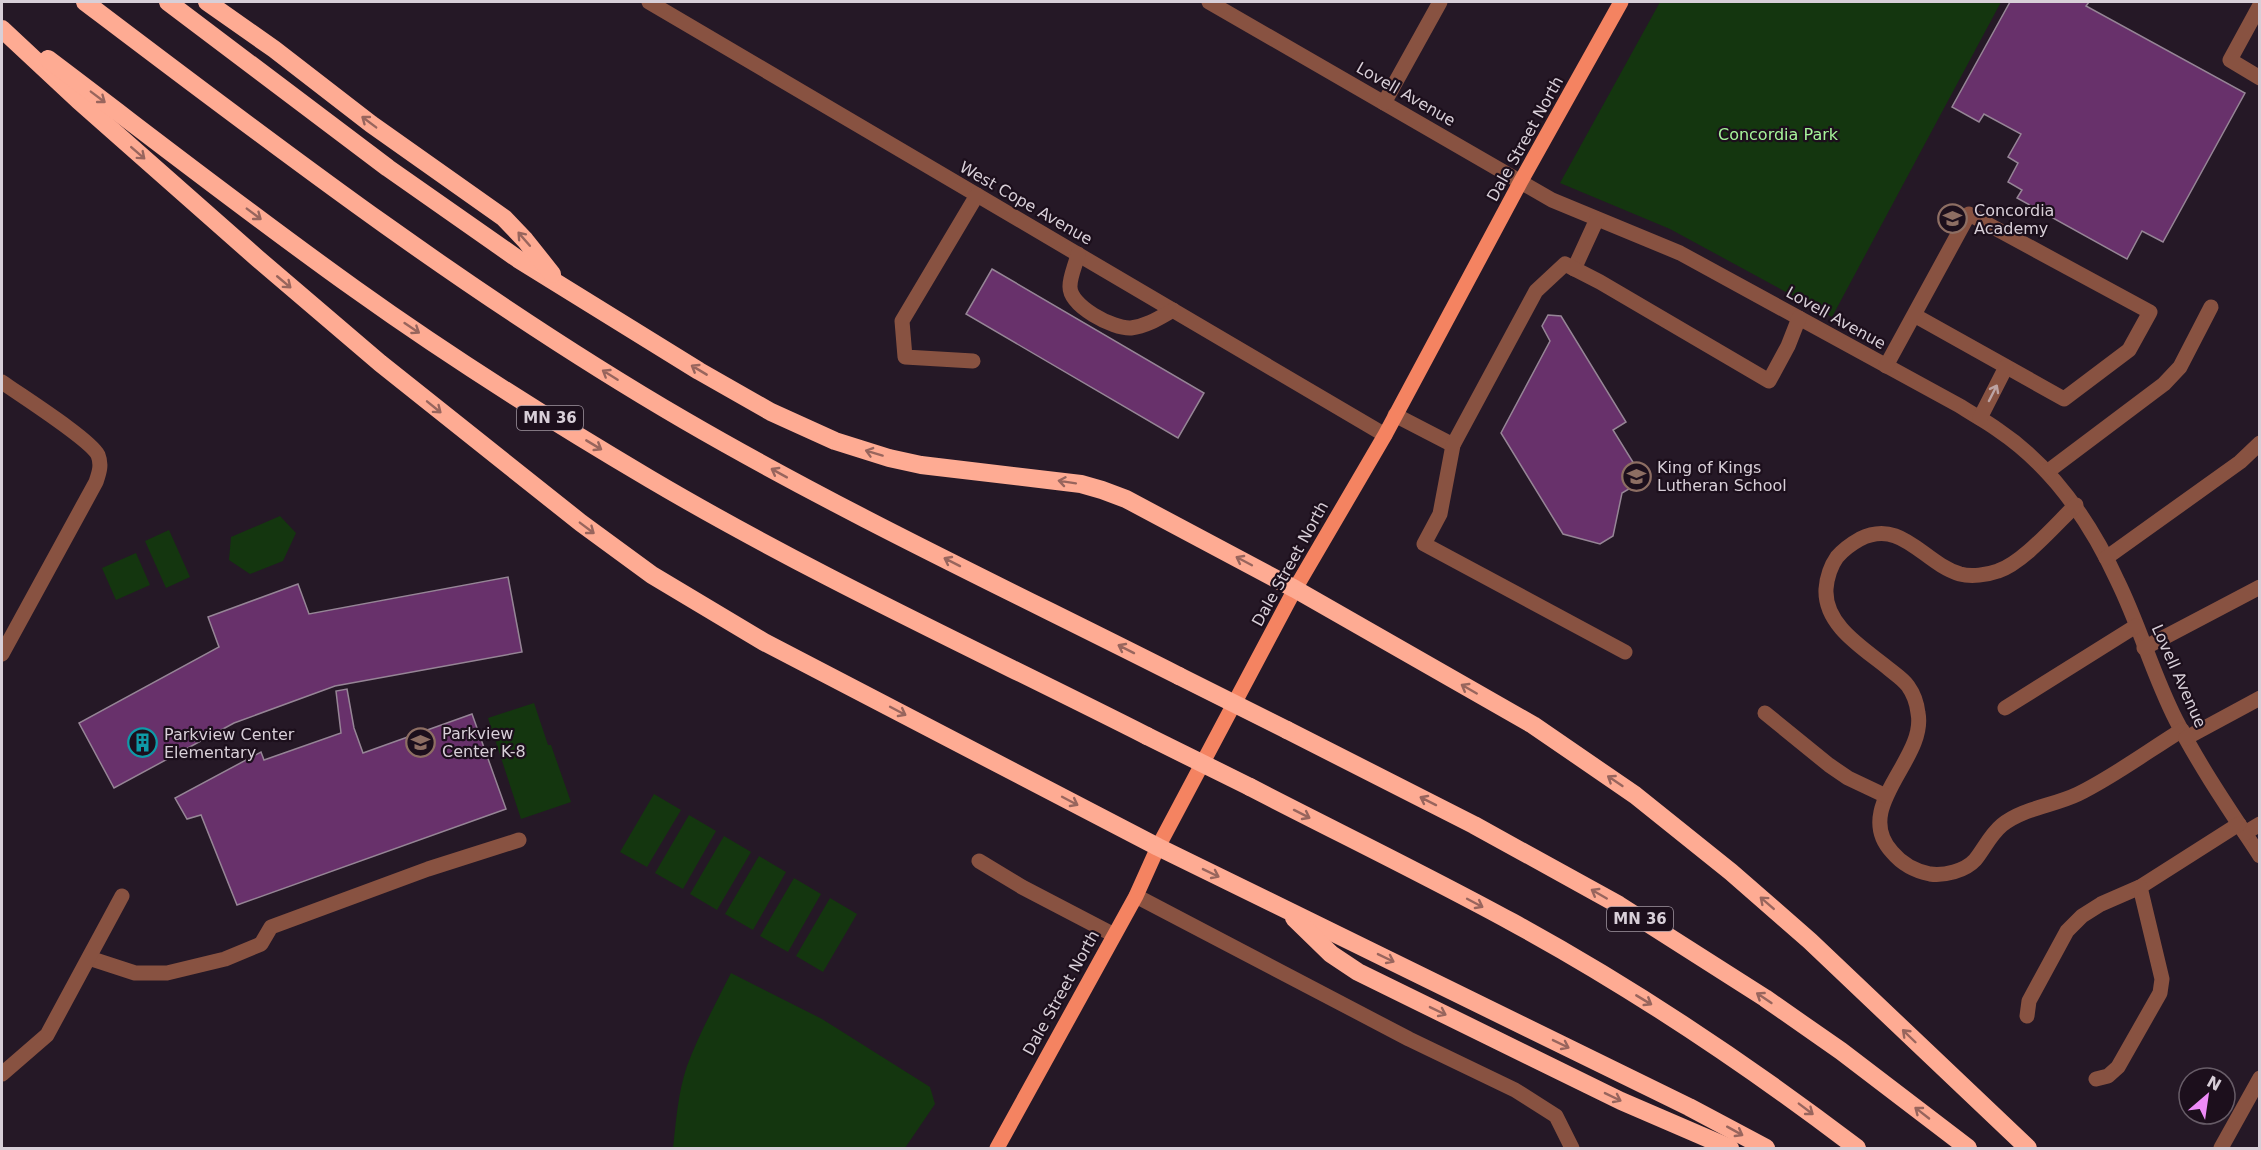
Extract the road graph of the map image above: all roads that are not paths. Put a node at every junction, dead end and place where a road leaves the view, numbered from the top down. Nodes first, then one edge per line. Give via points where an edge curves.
1 (85, 2) edge
2 (168, 2) edge
3 (207, 2) edge
4 (649, 2) edge
5 (1209, 2) edge
6 (1440, 2) edge
7 (1621, 2) edge
8 (2259, 5) edge
9 (2, 23) edge
10 (2, 29) edge
11 (2259, 78) edge
12 (1383, 103) junction
13 (1521, 182) junction
14 (977, 195) junction
15 (1597, 219) junction
16 (1078, 254) junction
17 (1574, 269) junction
18 (560, 285) junction
19 (2211, 307) dead end
20 (1173, 310) junction
21 (1914, 315) junction
22 (1799, 318) junction
23 (973, 361) dead end
24 (1887, 366) junction
25 (2006, 367) junction
26 (2, 382) edge
27 (1395, 415) junction
28 (1980, 418) junction
29 (1385, 435) junction
30 (2259, 442) edge
31 (1453, 445) junction
32 (2047, 472) junction
33 (2076, 505) junction
34 (2106, 558) junction
35 (2259, 587) edge
36 (1295, 589) junction
37 (2136, 626) junction
38 (2144, 648) junction
39 (1625, 652) dead end
40 (2, 654) edge
41 (2259, 698) edge
42 (2005, 708) dead end
43 (1765, 713) dead end
44 (2184, 734) junction
45 (1886, 796) junction
46 (2259, 824) edge
47 (2242, 829) junction
48 (519, 840) dead end
49 (1158, 847) junction
50 (2259, 856) edge
51 (979, 861) dead end
52 (2140, 887) junction
53 (122, 896) dead end
54 (1136, 896) junction
55 (1287, 910) junction
56 (1114, 935) junction
57 (88, 957) junction
58 (2027, 1016) dead end
59 (2, 1074) edge
60 (2259, 1078) edge
61 (2096, 1079) dead end
62 (997, 1149) edge
63 (1572, 1149) edge
64 (1730, 1149) edge
65 (1766, 1149) edge
66 (1857, 1149) edge
67 (1968, 1149) edge
68 (2028, 1149) edge
69 (2221, 1149) edge

67 -> 1 highway, MN 36, bridge via 1841,1050 1619,905 1474,825 830,501 600,369 387,228
2 - 18 highway via 388,168
18 -> 3 highway via 504,218
4 - 14 street, West Cope Avenue
5 - 12 street, Lovell Avenue
6 - 12 street
7 - 13 main road, Dale Street North
8 - 11 street via 2230,60
9 -> 66 highway, MN 36, bridge via 356,290 505,390 641,474 811,567 1503,917 1729,1056
10 -> 49 highway via 380,363 581,524 652,575 764,642
12 - 13 street, Lovell Avenue
13 - 15 street, Lovell Avenue
13 - 27 main road, Dale Street North
14 - 16 street, West Cope Avenue
14 - 23 street via 902,321 904,357
15 - 17 street
15 - 22 street, Lovell Avenue via 1680,253
16 - 20 street, West Cope Avenue
16 - 20 street via 1070,287 1074,300 1098,319 1128,328 1150,324
17 - 22 street via 1769,381
17 - 31 street via 1565,264 1536,291
36 -> 18 highway via 1102,490 1056,480 921,465 815,433 699,371
19 - 32 street via 2180,367 2164,384
20 - 29 street, West Cope Avenue
21 - 24 street
21 - 25 street
21 - 25 street via 1969,214 2150,312 2129,350 2064,399
22 - 24 street, Lovell Avenue
24 - 28 street, Lovell Avenue
28 -> 25 street
26 - 40 street via 85,441 97,453 100,465 96,482
27 - 29 main road, Dale Street North
27 - 31 street
28 - 32 street, Lovell Avenue via 2000,430
29 - 36 main road, Dale Street North
30 - 34 street via 2240,462
31 - 39 street via 1440,514 1424,544
32 - 33 street, Lovell Avenue
33 - 34 street, Lovell Avenue
33 - 45 street via 2014,564 1981,575 1943,567 1912,543 1891,534 1870,534 1850,544 1837,558 1827,576 1826,597 1831,616 1907,684 1918,713 1915,741
34 - 37 street, Lovell Avenue
35 - 38 street
36 - 49 main road, Dale Street North
68 -> 36 highway via 1810,941 1635,795 1533,725
37 - 38 street, Lovell Avenue
37 - 42 street
38 - 44 street, Lovell Avenue
41 - 44 street
43 - 45 street via 1829,765
44 - 45 street via 2081,792 2017,815 2000,826 1974,861 1954,872 1932,874 1914,870 1898,859 1886,845 1881,830
44 - 47 street, Lovell Avenue
46 - 47 street
47 - 50 street, Lovell Avenue
47 - 52 street
48 - 57 street via 271,927 261,944 225,958 167,973 135,973
49 - 54 main road, Dale Street North
49 -> 55 highway
51 - 56 street
52 - 58 street via 2101,904 2067,931 2029,1001
52 - 61 street via 2162,979 2160,993 2118,1067 2108,1076
53 - 57 street
54 - 56 main road, Dale Street North
54 - 63 street via 1515,1090 1556,1116
55 -> 64 highway via 1331,954 1358,972 1621,1101
55 -> 65 highway via 1689,1107
56 - 62 main road, Dale Street North
57 - 59 street via 47,1035
60 - 69 street

